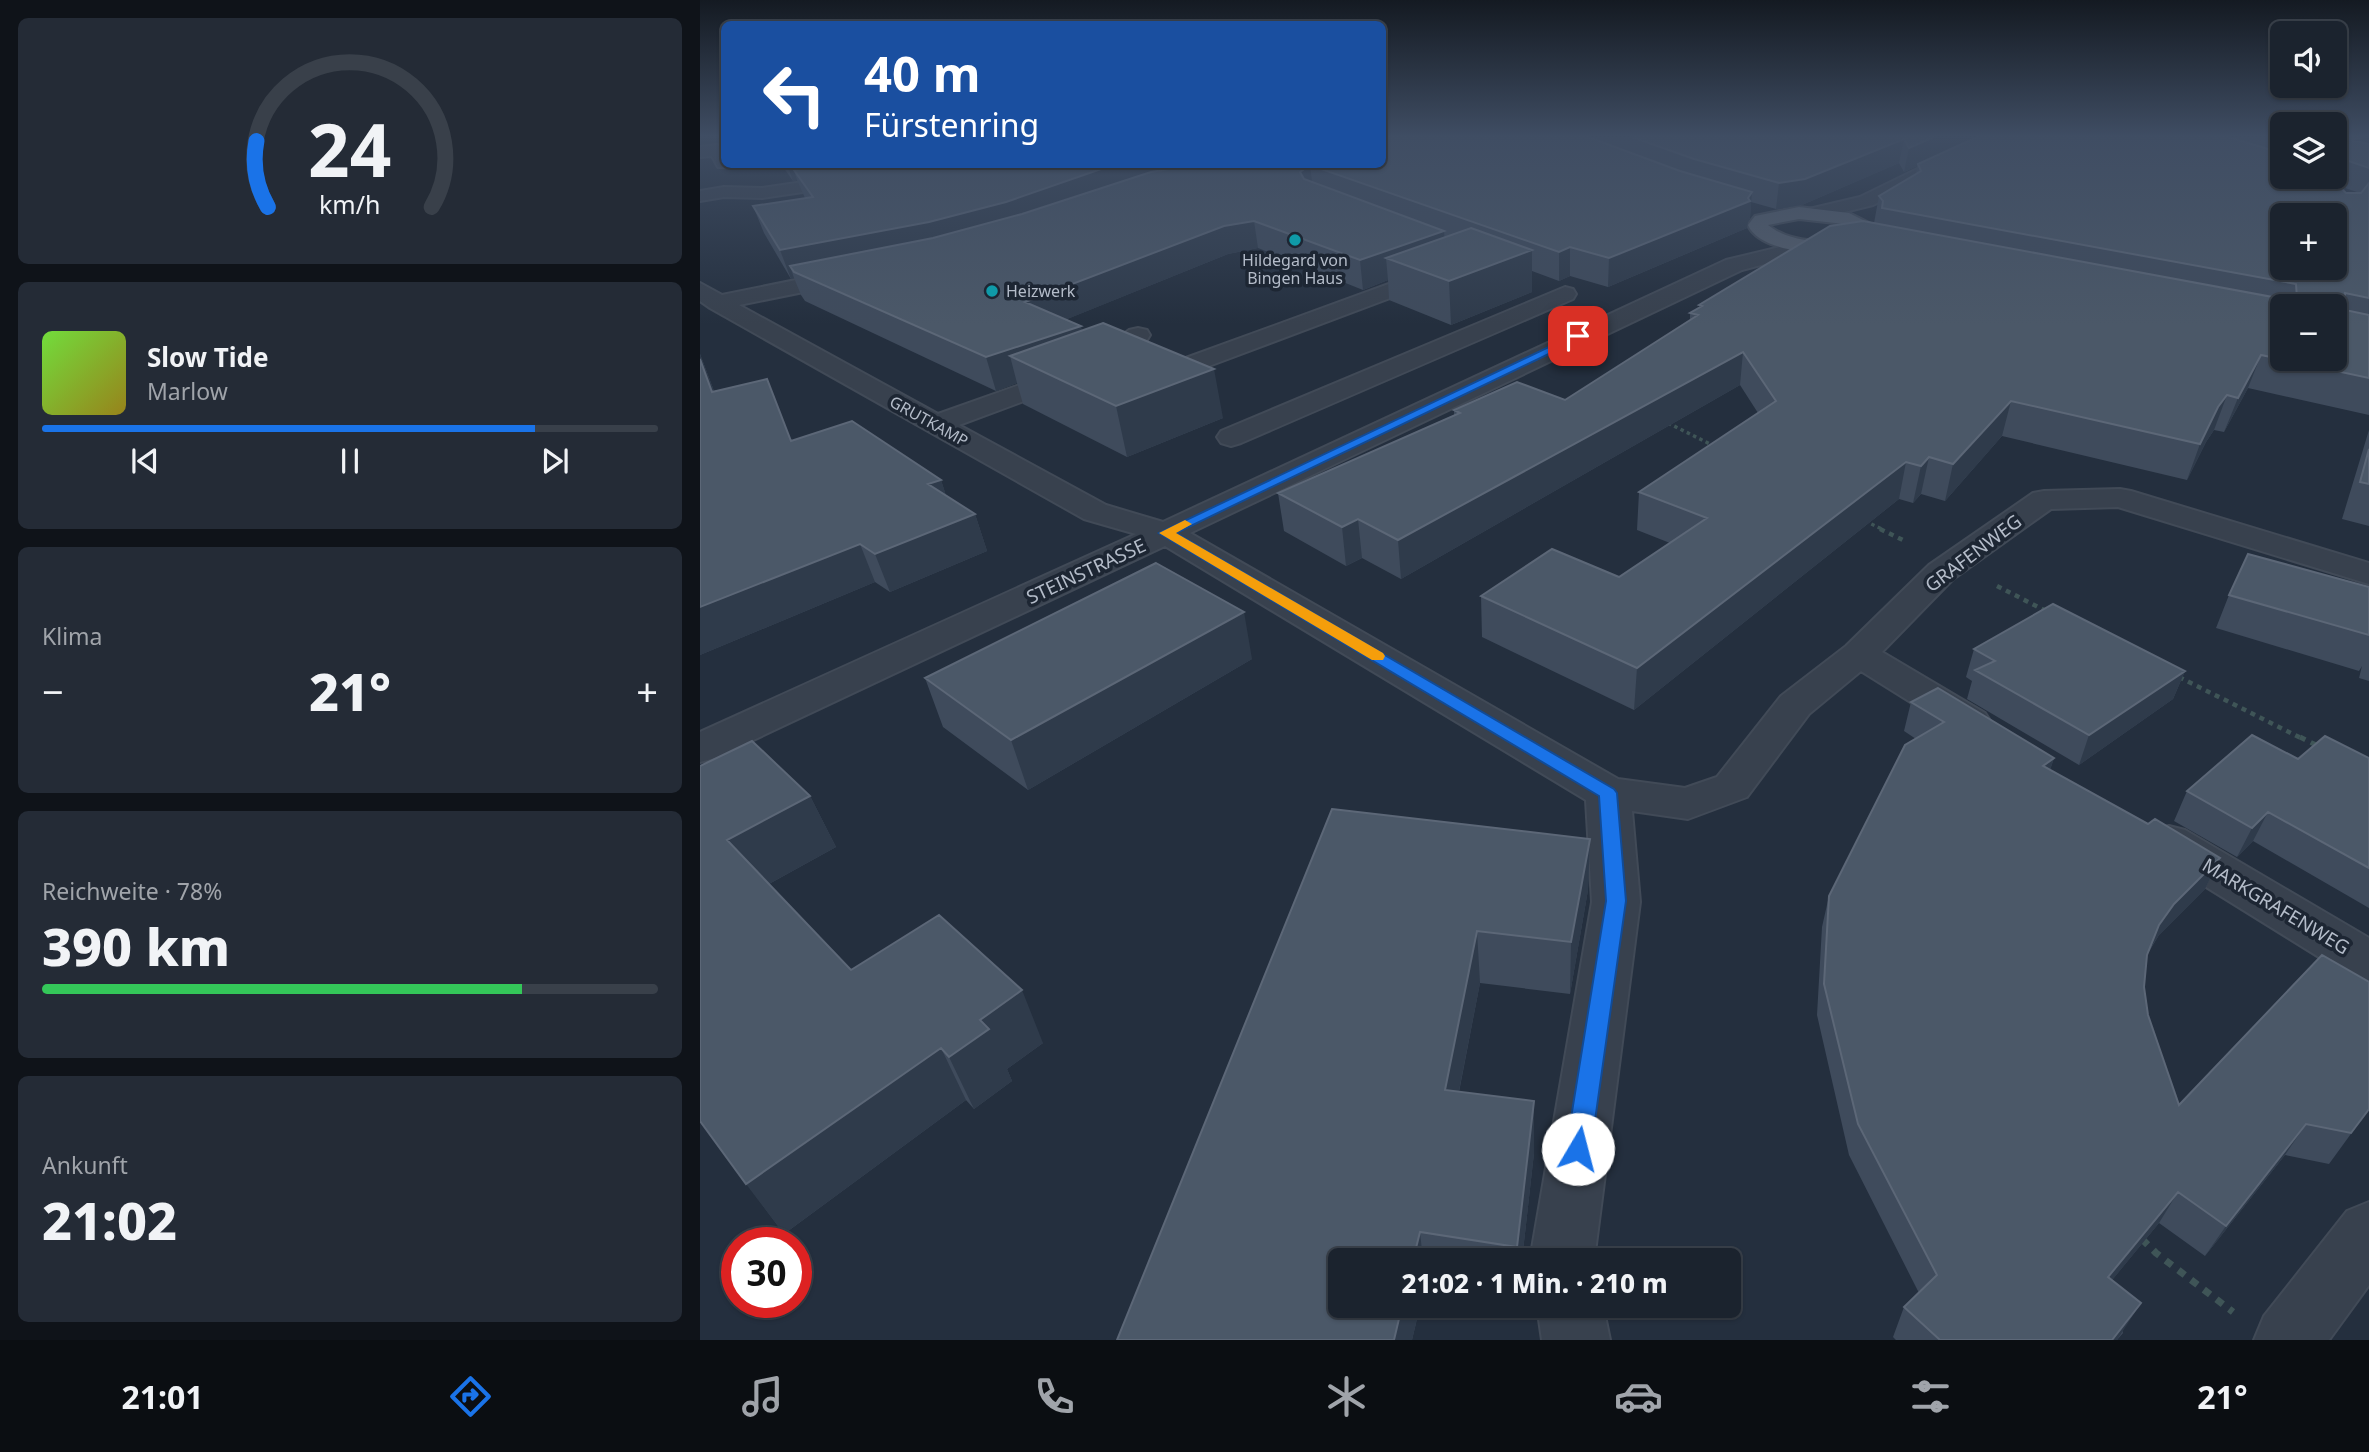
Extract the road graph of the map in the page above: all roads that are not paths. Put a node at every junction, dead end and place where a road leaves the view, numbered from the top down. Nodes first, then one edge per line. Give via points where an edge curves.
1 (1869, 200) edge
2 (1866, 201) junction
3 (1746, 209) edge
4 (1816, 213) junction
5 (1769, 226) junction
6 (1860, 232) junction
7 (1814, 245) junction
8 (1886, 245) edge
9 (1461, 263) edge
10 (1734, 265) junction
11 (876, 271) edge
12 (709, 297) edge
13 (1583, 301) junction
14 (1138, 335) edge
15 (1192, 364) edge
16 (935, 424) junction
17 (1231, 437) dead end
18 (1166, 533) junction
19 (2369, 574) edge
20 (1859, 654) junction
21 (2010, 746) edge
22 (700, 748) edge
23 (1608, 793) junction
24 (2138, 823) edge
25 (2369, 963) edge
26 (2369, 1233) edge
27 (1564, 1248) edge
28 (1572, 1318) edge
29 (2264, 1328) edge
30 (1576, 1340) edge

1 - 2 street
2 - 4 street
2 - 6 street via 1856,213
3 - 5 main road
4 - 5 main road
4 - 6 main road via 1849,219
5 - 7 main road
5 - 10 street, STEINSTRASSE
6 - 7 main road via 1832,245
6 - 8 main road
7 - 10 street, STEINSTRASSE
9 - 15 street
10 - 13 street, STEINSTRASSE
11 - 12 street
12 - 16 street, GRUTKAMP
13 - 17 street
13 - 18 street, STEINSTRASSE
14 - 16 street via 1099,365
16 - 18 street, GRUTKAMP via 1095,512
18 - 22 street, STEINSTRASSE
18 - 23 street, GRUTKAMP
19 - 20 street, GRAFENWEG via 2120,498 2044,500 1952,564
20 - 21 street
20 - 23 street, GRAFENWEG via 1795,705 1732,787 1688,804
23 - 27 street via 1616,901
24 - 25 street, MARKGRAFENWEG
26 - 29 street
28 - 30 street

